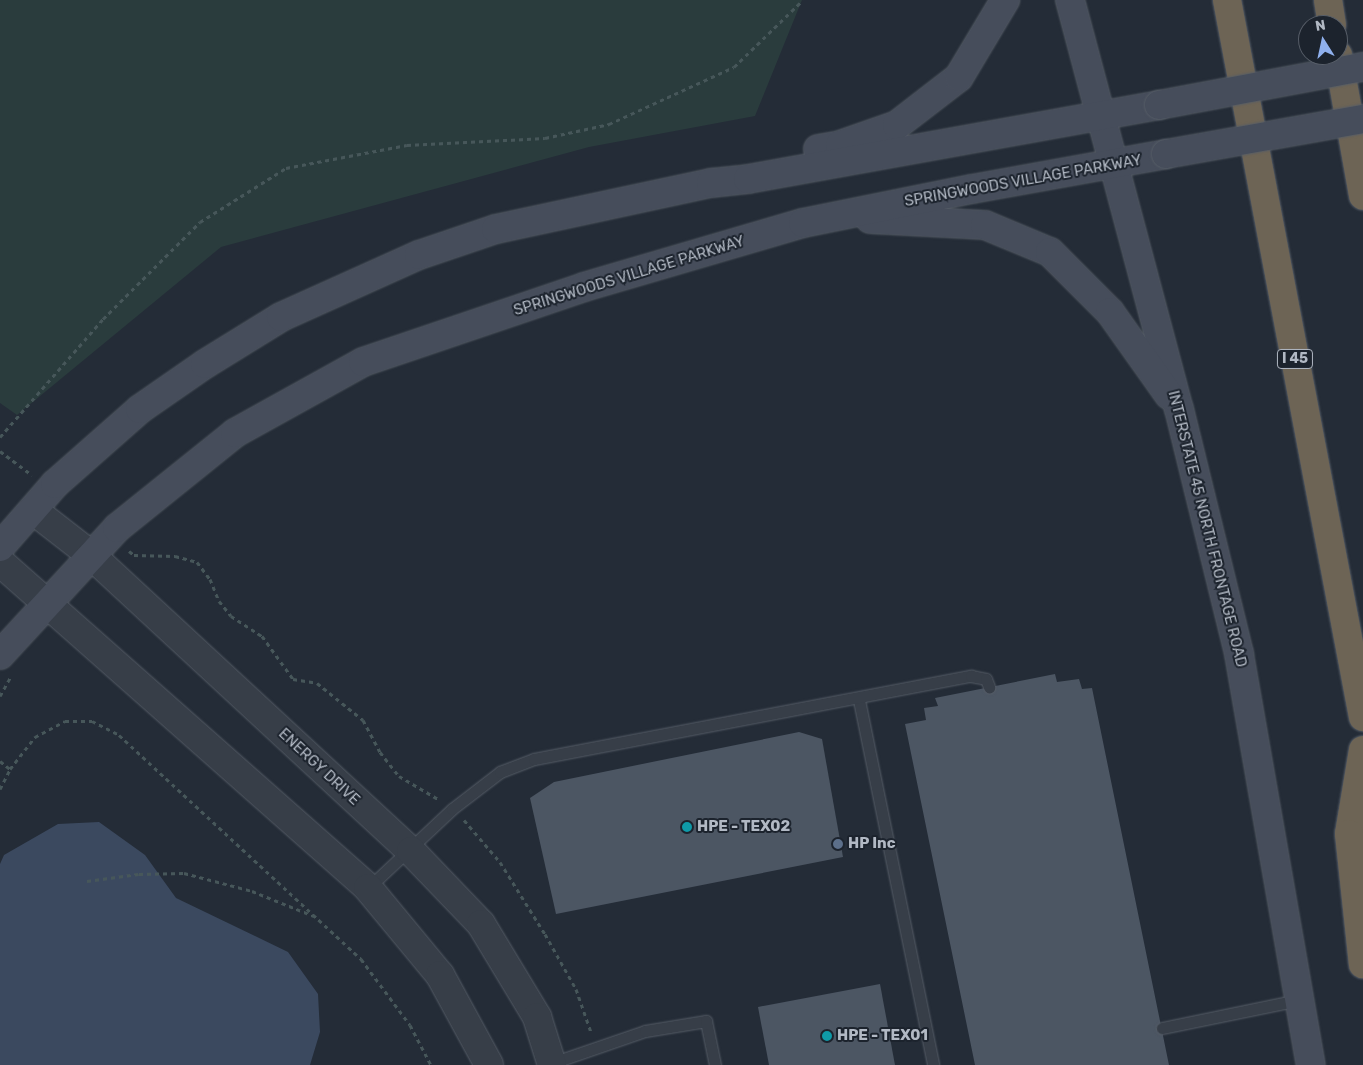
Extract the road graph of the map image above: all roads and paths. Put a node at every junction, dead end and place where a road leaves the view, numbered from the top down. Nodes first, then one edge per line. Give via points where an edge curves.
1 (803, 0) edge
2 (1004, 0) edge
3 (1070, 0) edge
4 (1227, 0) edge
5 (1328, 0) edge
6 (1330, 15) edge
7 (1340, 65) edge
8 (1363, 67) edge
9 (1099, 115) junction
10 (1363, 119) edge
11 (1112, 164) junction
12 (711, 183) junction
13 (1363, 196) edge
14 (831, 217) junction
15 (1179, 409) junction
16 (0, 437) edge
17 (0, 451) edge
18 (51, 489) junction
19 (33, 510) junction
20 (110, 535) junction
21 (0, 547) edge
22 (90, 555) junction
23 (0, 562) edge
24 (47, 600) junction
25 (0, 655) edge
26 (989, 687) dead end
27 (860, 700) junction
28 (1363, 717) edge
29 (1363, 750) edge
30 (0, 761) edge
31 (10, 769) junction
32 (0, 789) edge
33 (452, 809) junction
34 (411, 851) junction
35 (88, 881) dead end
36 (368, 888) junction
37 (316, 917) junction
38 (1363, 964) edge
39 (1299, 1000) junction
40 (1162, 1028) dead end
41 (598, 1046) junction
42 (552, 1064) edge
43 (431, 1065) edge
44 (489, 1065) edge
45 (716, 1065) edge
46 (933, 1065) edge
47 (1311, 1065) edge

1 - 16 path via 734,67 609,124 545,138 406,145 286,168 200,222 103,319
2 - 12 main road via 959,77 897,126 840,146 746,162
3 - 9 main road, INTERSTATE 45 NORTH FRONTAGE ROAD
4 - 28 highway, I 45
5 - 6 highway
7 - 13 highway
8 - 9 main road, bridge
9 - 11 main road, INTERSTATE 45 NORTH FRONTAGE ROAD
9 - 12 main road via 748,180
10 - 11 main road, SPRINGWOODS VILLAGE PARKWAY, bridge
11 - 14 main road, SPRINGWOODS VILLAGE PARKWAY
11 - 15 main road, INTERSTATE 45 NORTH FRONTAGE ROAD
12 - 18 main road via 496,229 419,255 349,284 281,318 205,364 140,410
14 - 15 main road via 984,225 1050,252 1110,312
14 - 20 main road, SPRINGWOODS VILLAGE PARKWAY via 584,287 363,362 236,433
15 - 39 main road, INTERSTATE 45 NORTH FRONTAGE ROAD via 1239,654
17 - 18 path
18 - 19 main road
19 - 21 main road
19 - 22 street, ENERGY DRIVE
20 - 22 main road, SPRINGWOODS VILLAGE PARKWAY
20 - 33 path via 134,555 175,556 197,562 210,579 219,602 231,616 262,636 293,679 318,683 363,720 380,752 399,776
22 - 24 main road, SPRINGWOODS VILLAGE PARKWAY
22 - 34 street, ENERGY DRIVE
23 - 24 street
24 - 25 main road, SPRINGWOODS VILLAGE PARKWAY
24 - 36 street
26 - 27 lane via 986,679 971,676
27 - 33 lane via 534,759 500,772
27 - 46 lane
29 - 38 highway via 1349,834
30 - 31 path
31 - 32 path
31 - 37 path via 35,737 65,721 92,721 119,736
33 - 34 lane
33 - 41 path via 477,832 500,862 545,934 576,989
34 - 36 lane
34 - 42 street, ENERGY DRIVE via 481,924 537,1018
35 - 37 path via 139,874 184,873 252,891
36 - 44 street via 440,975
37 - 43 path via 361,959 410,1025
39 - 40 lane
39 - 47 main road, INTERSTATE 45 NORTH FRONTAGE ROAD
41 - 42 lane
41 - 45 lane via 645,1031 706,1021

